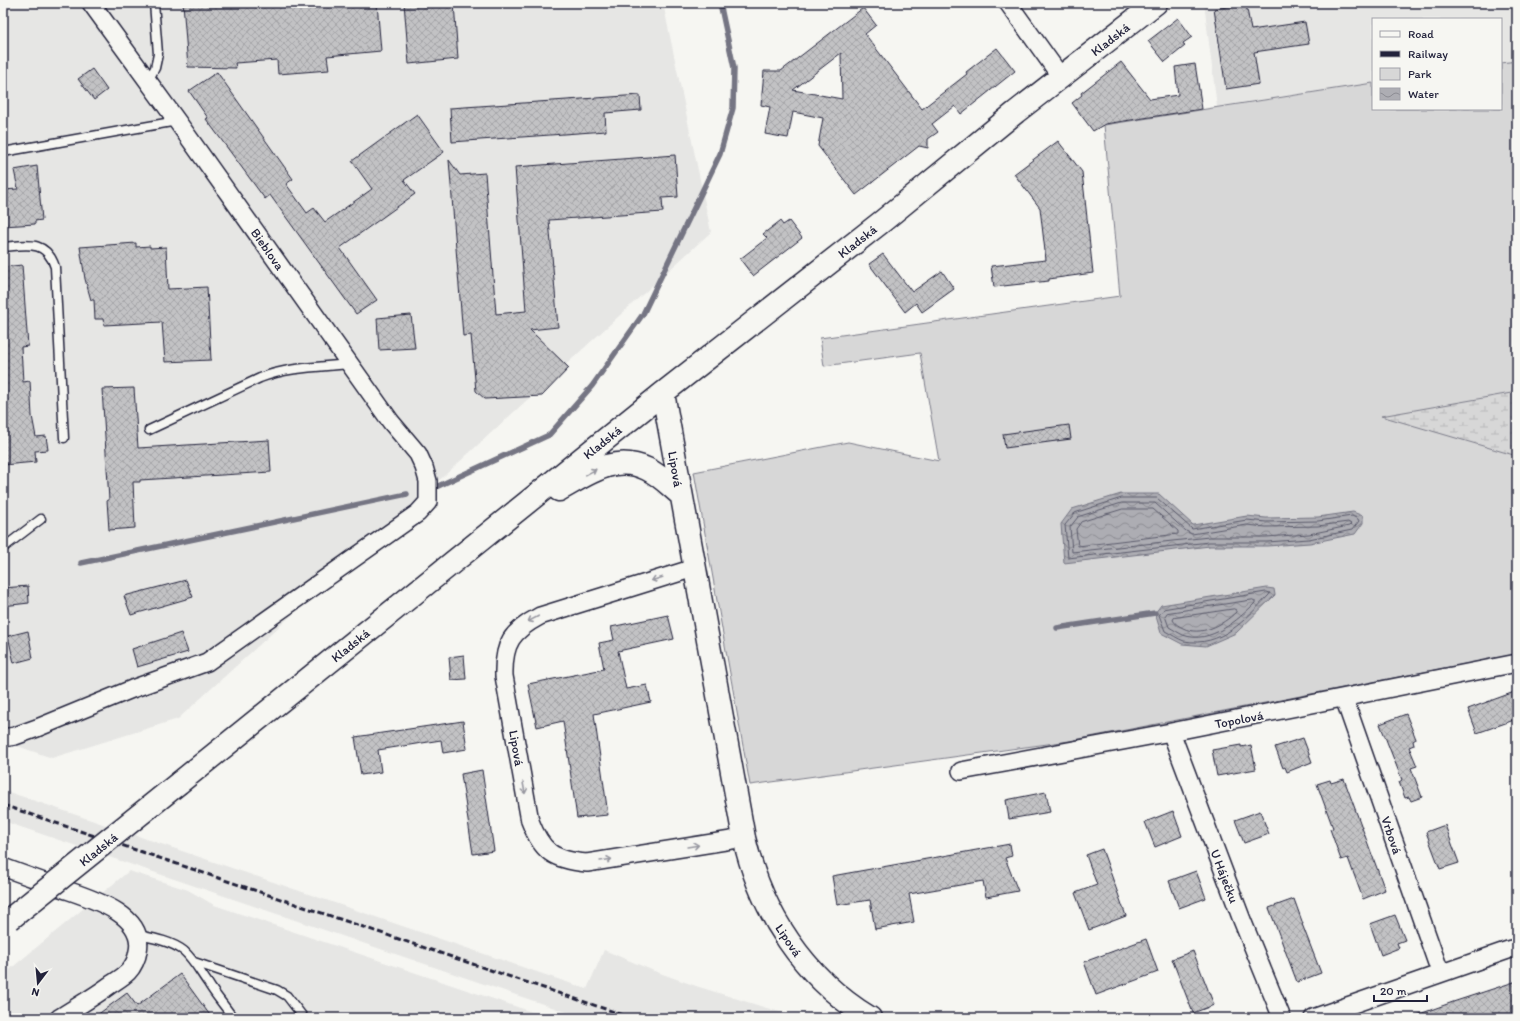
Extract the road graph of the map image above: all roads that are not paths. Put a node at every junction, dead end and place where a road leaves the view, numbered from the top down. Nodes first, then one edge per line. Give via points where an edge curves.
1 (91, 3) edge
2 (154, 3) edge
3 (1008, 3) edge
4 (1156, 3) edge
5 (1061, 77) junction
6 (148, 81) junction
7 (177, 121) junction
8 (3, 152) edge
9 (3, 247) edge
10 (349, 364) junction
11 (663, 393) junction
12 (149, 430) dead end
13 (64, 438) dead end
14 (681, 496) junction
15 (508, 518) junction
16 (41, 519) dead end
17 (3, 548) edge
18 (694, 568) junction
19 (1517, 663) edge
20 (1344, 698) junction
21 (1171, 732) junction
22 (3, 738) edge
23 (961, 771) dead end
24 (744, 838) junction
25 (3, 867) edge
26 (7, 922) edge
27 (138, 935) junction
28 (1510, 949) dead end
29 (194, 962) junction
30 (1440, 972) junction
31 (59, 1018) edge
32 (233, 1018) edge
33 (304, 1018) edge
34 (870, 1018) edge
35 (1282, 1018) edge
36 (1313, 1018) edge

1 - 6 street, Bieblova
2 - 6 lane via 158,54 155,68
3 - 5 street
4 - 5 main road, Kladská
5 - 11 main road, Kladská
6 - 7 street, Bieblova
7 - 8 lane
7 - 10 street, Bieblova
9 - 13 lane via 38,246 52,257 55,267
10 - 12 lane via 272,373
10 - 22 street, Bieblova via 418,454 424,467 428,482 428,502 418,514 207,662 37,728
11 - 14 main road, Lipová
11 - 15 main road, Kladská
15 -> 14 main road via 611,464 620,463 646,468
14 - 18 main road, Lipová
15 - 26 main road, Kladská, bridge
16 - 17 lane
18 - 24 main road, Lipová
18 -> 24 street, Lipová via 540,616 526,623 510,639 506,650 504,676 530,821 536,837 550,852 572,862 587,863
19 - 20 street, Topolová
20 - 21 street, Topolová
20 - 30 street, Vrbová
21 - 23 street, Topolová
21 - 35 street, U Háječku
24 - 34 main road, Lipová via 762,894 791,946 818,978
25 - 27 street via 100,902 133,924
27 - 29 lane via 171,943
27 - 31 street via 138,955 127,973
28 - 30 street
29 - 32 lane
29 - 33 lane via 277,990 287,996
30 - 36 street

